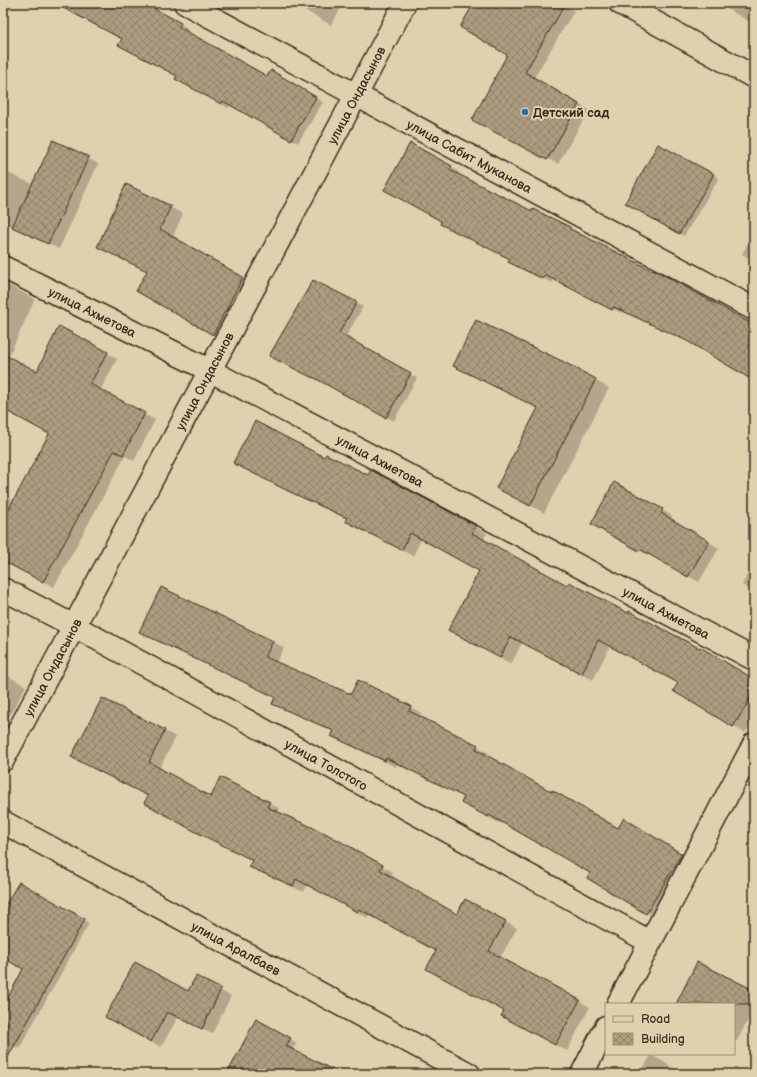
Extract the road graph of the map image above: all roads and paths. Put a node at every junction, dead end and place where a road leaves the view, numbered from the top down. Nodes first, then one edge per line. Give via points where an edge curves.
1 (186, 3) edge
2 (405, 3) edge
3 (620, 3) edge
4 (754, 77) edge
5 (356, 94) junction
6 (3, 267) edge
7 (754, 309) edge
8 (209, 370) junction
9 (3, 589) edge
10 (74, 626) junction
11 (754, 659) edge
12 (754, 744) edge
13 (3, 760) edge
14 (3, 822) edge
15 (650, 942) junction
16 (619, 1003) edge
17 (605, 1029) edge
18 (468, 1074) edge
19 (582, 1074) edge

1 - 5 street, улица Сабит Муканова
2 - 5 street, улица Ондасынов
3 - 4 street
5 - 7 street, улица Сабит Муканова
5 - 8 street, улица Ондасынов
6 - 8 street, улица Ахметова
8 - 10 street, улица Ондасынов
8 - 11 street, улица Ахметова
9 - 10 street, улица Толстого
10 - 13 street, улица Ондасынов
10 - 15 street, улица Толстого
12 - 15 street
14 - 18 street, улица Аралбаев
15 - 16 street
17 - 19 street

